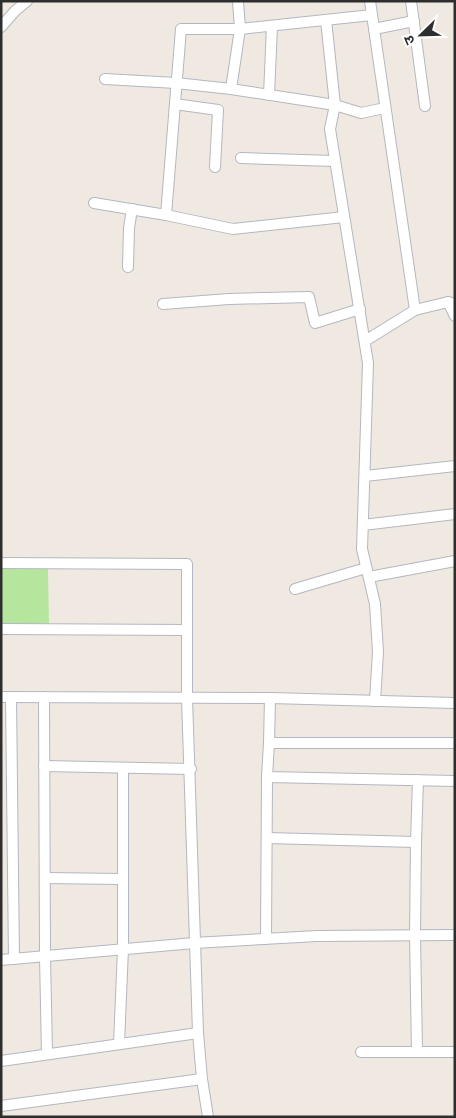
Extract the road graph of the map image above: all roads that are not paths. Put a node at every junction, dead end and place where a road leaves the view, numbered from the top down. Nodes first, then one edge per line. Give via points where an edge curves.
1 (26, 1) edge
2 (238, 1) edge
3 (370, 1) edge
4 (411, 1) edge
5 (372, 15) junction
6 (326, 20) junction
7 (414, 21) junction
8 (272, 26) junction
9 (1, 27) edge
10 (240, 29) junction
11 (374, 29) junction
12 (105, 79) dead end
13 (176, 83) junction
14 (231, 89) junction
15 (269, 94) junction
16 (175, 104) junction
17 (335, 104) junction
18 (425, 106) dead end
19 (385, 108) junction
20 (241, 158) dead end
21 (335, 162) junction
22 (215, 167) dead end
23 (94, 202) dead end
24 (132, 209) junction
25 (166, 215) junction
26 (344, 217) junction
27 (128, 267) dead end
28 (451, 303) edge
29 (163, 304) dead end
30 (360, 309) junction
31 (415, 310) junction
32 (455, 316) edge
33 (365, 341) junction
34 (455, 466) edge
35 (365, 476) junction
36 (455, 514) edge
37 (363, 525) junction
38 (455, 561) edge
39 (1, 563) edge
40 (368, 572) junction
41 (295, 589) dead end
42 (1, 629) edge
43 (187, 630) junction
44 (6, 697) edge
45 (44, 697) junction
46 (187, 698) junction
47 (270, 698) junction
48 (375, 701) junction
49 (455, 703) edge
50 (269, 743) junction
51 (455, 743) edge
52 (44, 766) junction
53 (123, 768) junction
54 (190, 769) junction
55 (267, 777) junction
56 (418, 780) junction
57 (455, 781) edge
58 (267, 838) junction
59 (416, 842) junction
60 (44, 878) junction
61 (122, 878) junction
62 (414, 935) junction
63 (455, 935) edge
64 (266, 938) junction
65 (194, 943) junction
66 (123, 950) junction
67 (45, 956) junction
68 (14, 959) junction
69 (1, 960) edge
70 (198, 1033) junction
71 (120, 1044) junction
72 (361, 1052) dead end
73 (417, 1052) junction
74 (455, 1052) edge
75 (47, 1054) junction
76 (1, 1061) edge
77 (202, 1079) junction
78 (1, 1106) edge
79 (207, 1117) edge

1 - 9 street
2 - 10 street
3 - 5 street
4 - 7 street
5 - 6 street
5 - 11 street
6 - 8 street
6 - 17 street
7 - 11 street
7 - 18 street
8 - 10 street
8 - 15 street
10 - 13 street via 181,29
10 - 14 street
11 - 19 street
12 - 13 street
13 - 14 street
13 - 16 street
14 - 15 street
15 - 17 street
16 - 22 street via 218,110
16 - 25 street
17 - 19 street via 361,112
17 - 21 street via 330,129
19 - 31 street
20 - 21 street
21 - 26 street
23 - 24 street
24 - 25 street
24 - 27 street
25 - 26 street via 233,229
26 - 30 street
28 - 31 street
28 - 32 street
29 - 30 street via 309,297 315,323
30 - 33 street
31 - 33 street
33 - 35 street via 368,363
34 - 35 street
35 - 37 street
36 - 37 street
37 - 40 street via 362,549
38 - 40 street
39 - 43 street via 187,564
40 - 41 street
40 - 48 street via 375,604 378,652
42 - 43 street
43 - 46 street
44 - 45 street
44 - 68 street
45 - 46 street
45 - 52 street
46 - 47 street
46 - 54 street
47 - 48 street
47 - 50 street
48 - 49 street
50 - 51 street
50 - 55 street
52 - 53 street
52 - 60 street
53 - 54 street
53 - 61 street
54 - 65 street
55 - 56 street
55 - 58 street
56 - 57 street
56 - 59 street
58 - 59 street
58 - 64 street
59 - 62 street
60 - 61 street
60 - 67 street
61 - 66 street
62 - 63 street
62 - 64 street
62 - 73 street
64 - 65 street
65 - 66 street
65 - 70 street
66 - 67 street
66 - 71 street
67 - 68 street
67 - 75 street
68 - 69 street
70 - 71 street
70 - 77 street
71 - 75 street
72 - 73 street
73 - 74 street
75 - 76 street
77 - 78 street
77 - 79 street

